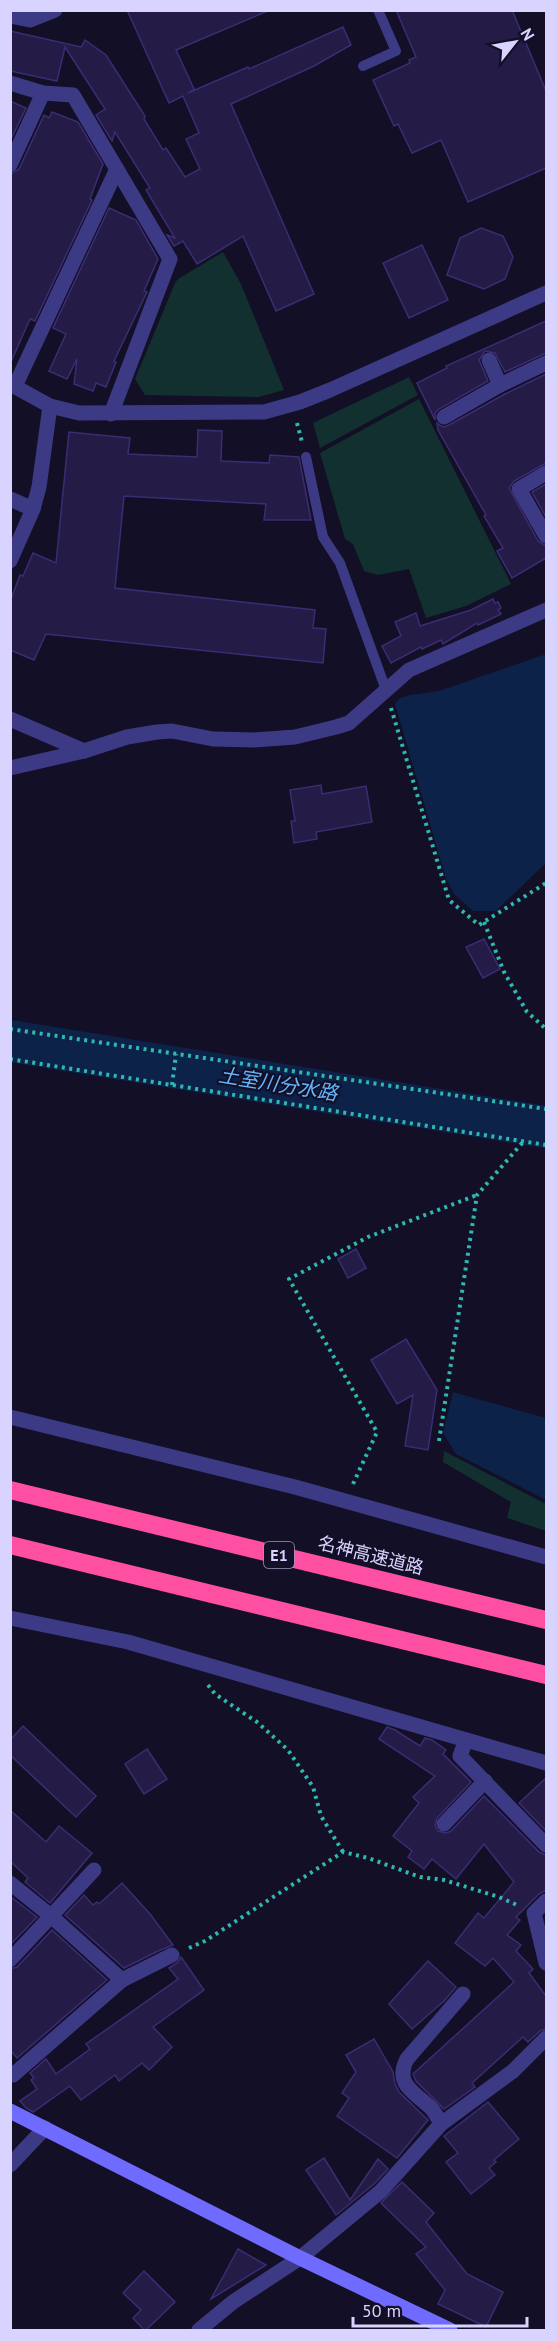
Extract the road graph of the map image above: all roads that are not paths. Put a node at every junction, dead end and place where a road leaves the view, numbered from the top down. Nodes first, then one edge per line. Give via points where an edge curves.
1 (55, 10) edge
2 (378, 10) edge
3 (10, 16) edge
4 (363, 66) dead end
5 (10, 83) edge
6 (43, 93) junction
7 (10, 165) edge
8 (117, 169) junction
9 (546, 293) edge
10 (489, 360) dead end
11 (546, 363) edge
12 (13, 385) edge
13 (500, 385) junction
14 (50, 406) junction
15 (111, 414) junction
16 (444, 417) dead end
17 (306, 458) dead end
18 (546, 472) edge
19 (10, 499) edge
20 (33, 509) junction
21 (546, 536) edge
22 (10, 561) edge
23 (546, 610) edge
24 (386, 690) junction
25 (10, 719) edge
26 (84, 751) junction
27 (10, 768) edge
28 (10, 1417) edge
29 (10, 1490) edge
30 (10, 1545) edge
31 (546, 1557) edge
32 (10, 1618) edge
33 (546, 1620) edge
34 (546, 1675) edge
35 (466, 1740) junction
36 (546, 1764) edge
37 (485, 1781) junction
38 (444, 1824) dead end
39 (546, 1845) edge
40 (94, 1870) dead end
41 (10, 1882) edge
42 (546, 1901) edge
43 (51, 1916) junction
44 (172, 1954) road end
45 (10, 1960) edge
46 (546, 1963) edge
47 (122, 1980) junction
48 (463, 1995) dead end
49 (546, 2037) edge
50 (11, 2076) edge
51 (10, 2111) edge
52 (441, 2124) junction
53 (45, 2128) junction
54 (10, 2165) edge
55 (300, 2258) junction
56 (199, 2331) edge
57 (450, 2331) edge

1 - 3 street via 30,20
2 - 4 lane via 396,51
5 - 6 street
6 - 7 street
6 - 8 street via 73,95
8 - 12 street
8 - 15 street via 170,259
9 - 15 street via 294,404 264,412
10 - 13 street
11 - 13 street
12 - 14 street
13 - 16 street
14 - 15 street via 80,413
14 - 20 street
17 - 24 lane via 323,537 340,563
18 - 21 street via 519,489
19 - 20 street
20 - 22 street
23 - 24 street via 409,670
24 - 26 street via 349,723 309,734 240,740 157,732 112,740
25 - 26 street
26 - 27 street
28 - 31 street via 345,1500
29 - 33 highway, 名神高速道路 / E1
30 - 34 highway
32 - 35 street via 128,1642
35 - 36 street
35 - 37 street via 460,1756
37 - 38 street
37 - 39 street
40 - 43 street
41 - 43 street
42 - 46 street via 534,1913
43 - 45 street
43 - 47 street
44 - 47 street
47 - 50 street
48 - 52 street via 401,2069 404,2084 433,2110
49 - 52 street via 513,2071
51 - 53 street
52 - 55 street via 381,2192
53 - 54 street
53 - 55 street
55 - 56 street via 233,2302
55 - 57 street

